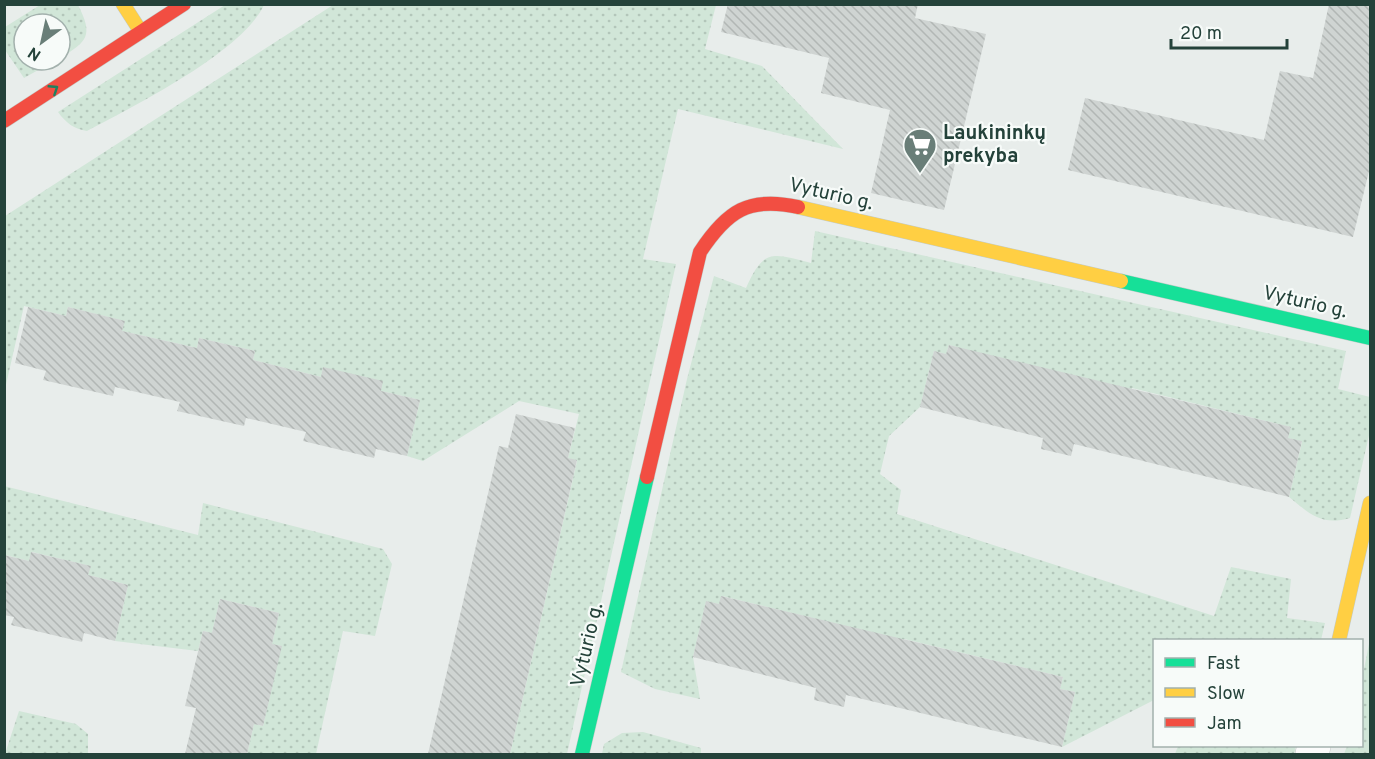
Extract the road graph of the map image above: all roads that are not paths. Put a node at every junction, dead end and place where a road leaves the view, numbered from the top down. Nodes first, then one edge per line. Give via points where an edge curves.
1 (123, 4) edge
2 (184, 4) edge
3 (141, 32) junction
4 (4, 121) edge
5 (1371, 338) edge
6 (1371, 503) edge
7 (1339, 639) edge
8 (582, 754) edge

1 - 3 street
2 - 3 street
4 -> 3 street
5 - 8 street, Vyturio g. via 771,201 749,205 725,217 700,252
6 - 7 street

